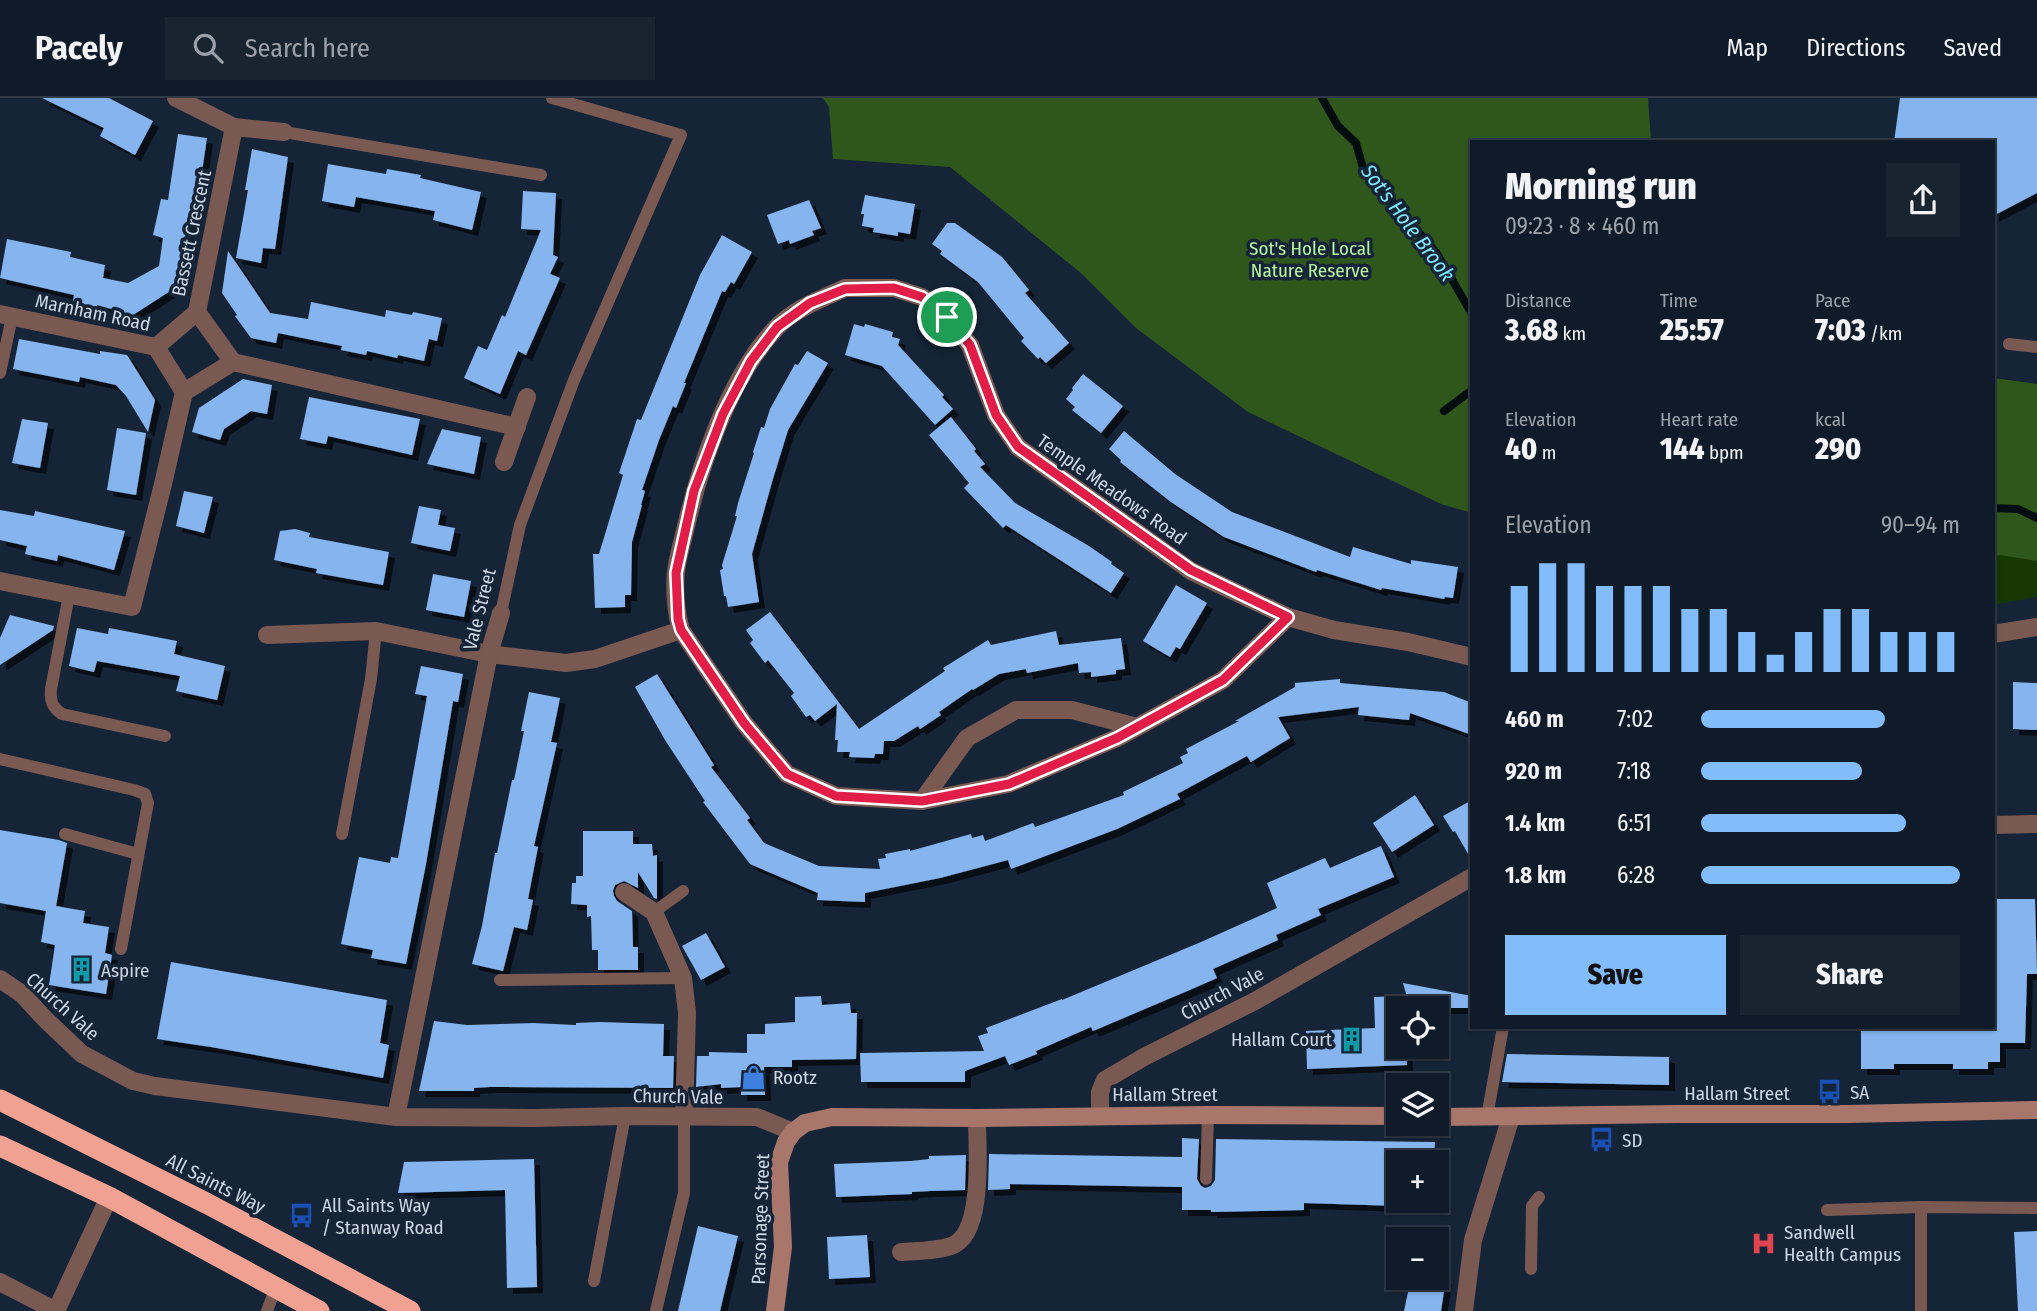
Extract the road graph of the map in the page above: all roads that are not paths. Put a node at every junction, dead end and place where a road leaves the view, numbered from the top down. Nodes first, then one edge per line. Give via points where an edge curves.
1 (176, 98) edge
2 (552, 98) edge
3 (234, 127) junction
4 (284, 132) joint
5 (541, 175) dead end
6 (197, 312) junction
7 (6, 315) edge
8 (2010, 344) dead end
9 (156, 347) junction
10 (2037, 347) edge
11 (233, 362) junction
12 (0, 373) edge
13 (184, 392) junction
14 (527, 397) dead end
15 (517, 427) junction
16 (504, 462) dead end
17 (0, 581) edge
18 (69, 595) junction
19 (501, 613) joint
20 (1288, 617) junction
21 (2037, 627) edge
22 (681, 630) junction
23 (376, 631) junction
24 (1995, 634) edge
25 (267, 635) dead end
26 (489, 654) junction
27 (1470, 657) edge
28 (1137, 727) junction
29 (165, 736) dead end
30 (0, 759) edge
31 (922, 801) junction
32 (2037, 824) edge
33 (1995, 825) edge
34 (65, 834) dead end
35 (342, 834) dead end
36 (138, 854) junction
37 (1470, 878) edge
38 (683, 891) dead end
39 (624, 892) dead end
40 (654, 912) junction
41 (121, 949) dead end
42 (683, 978) junction
43 (0, 979) edge
44 (500, 980) dead end
45 (1503, 1029) edge
46 (0, 1100) edge
47 (2037, 1110) edge
48 (1100, 1115) junction
49 (1208, 1115) junction
50 (625, 1116) junction
51 (1386, 1116) edge
52 (396, 1117) junction
53 (684, 1117) junction
54 (1449, 1117) edge
55 (1487, 1117) junction
56 (1511, 1117) junction
57 (977, 1118) junction
58 (793, 1132) junction
59 (0, 1146) edge
60 (1206, 1179) dead end
61 (109, 1197) junction
62 (1539, 1197) dead end
63 (1921, 1207) junction
64 (2037, 1208) edge
65 (1827, 1210) dead end
66 (901, 1252) dead end
67 (1531, 1269) dead end
68 (594, 1281) dead end
69 (0, 1282) edge
70 (276, 1287) junction
71 (56, 1311) edge
72 (267, 1311) edge
73 (319, 1311) edge
74 (410, 1311) edge
75 (656, 1311) edge
76 (775, 1311) edge
77 (1464, 1311) edge
78 (1921, 1311) edge

1 - 3 street
2 - 19 lane, Vale Street via 681,135 574,380 520,525
3 - 4 street
3 - 6 street, Bassett Crescent
4 - 5 lane
6 - 9 street
6 - 11 street, Bassett Crescent
7 - 9 street, Marnham Road
7 - 12 lane
8 - 10 lane
9 - 13 street, Marnham Road
11 - 13 street
11 - 15 street
13 - 18 street via 132,607
14 - 15 street
15 - 16 street
17 - 18 street
18 - 29 lane via 51,689 53,708 62,714
19 - 26 street, Vale Street
20 - 22 street, Temple Meadows Road via 1191,570 1018,447 996,415 970,345 947,317 922,297 894,288 845,289 810,303 777,327 751,361 723,414 694,491 676,573
20 - 27 street, Temple Meadows Road
20 - 28 street, Temple Meadows Road via 1223,680
21 - 24 street
22 - 26 street via 595,659 566,663
22 - 31 street, Temple Meadows Road via 744,723 787,774 836,796
23 - 25 street
23 - 26 street
23 - 35 lane
26 - 52 street, Vale Street
28 - 31 street, Temple Meadows Road via 1009,784
28 - 31 street via 1072,710 1016,710 967,738
30 - 36 lane via 145,794 148,803
32 - 33 street
34 - 36 lane
36 - 41 lane
37 - 48 street, Church Vale via 1105,1080
38 - 40 lane
39 - 40 street
40 - 42 street
42 - 44 lane
42 - 53 street via 687,1013
43 - 52 street, Church Vale via 22,994 82,1054 133,1081
45 - 55 lane
46 - 74 highway, All Saints Way
47 - 56 street, Hallam Street
48 - 49 street, Hallam Street
48 - 57 street
49 - 51 street, Hallam Street
49 - 60 lane
50 - 52 street, Church Vale
50 - 53 street, Church Vale
50 - 68 lane
53 - 58 street, Church Vale via 757,1117
53 - 75 lane via 684,1193
54 - 55 street, Hallam Street
55 - 56 street, Hallam Street
56 - 77 street via 1473,1240
57 - 58 street via 832,1117 805,1123
57 - 66 street via 977,1193 967,1232 953,1246
58 - 76 street, Parsonage Street via 779,1162 783,1247
59 - 61 highway
61 - 70 highway
61 - 71 street
62 - 67 lane via 1532,1206
63 - 64 lane
63 - 65 lane
63 - 78 lane
69 - 71 street
70 - 72 lane
70 - 73 highway

